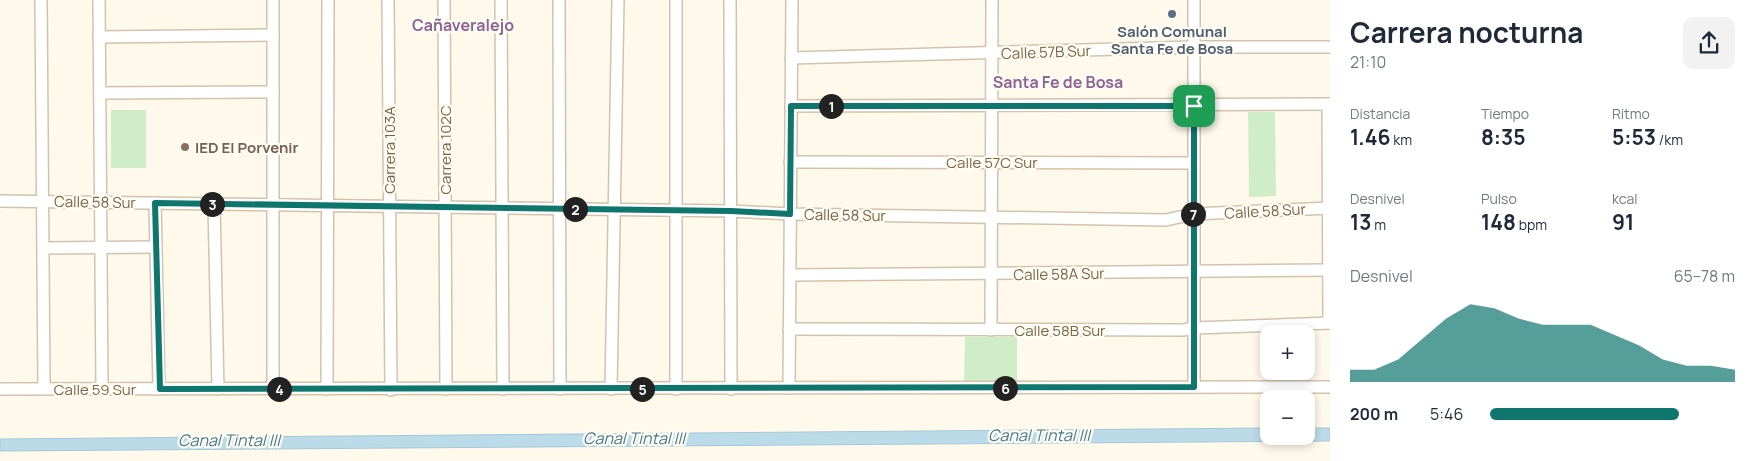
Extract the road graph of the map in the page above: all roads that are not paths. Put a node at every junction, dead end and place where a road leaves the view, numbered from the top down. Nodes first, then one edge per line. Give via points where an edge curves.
1 (41, 0) edge
2 (99, 0) edge
3 (273, 0) edge
4 (328, 0) edge
5 (388, 0) edge
6 (444, 0) edge
7 (502, 0) edge
8 (559, 0) edge
9 (618, 0) edge
10 (676, 0) edge
11 (730, 0) edge
12 (792, 0) edge
13 (992, 0) edge
14 (1194, 0) edge
15 (273, 35) junction
16 (99, 37) junction
17 (1194, 47) junction
18 (1330, 48) edge
19 (992, 54) junction
20 (791, 58) junction
21 (273, 92) junction
22 (100, 93) junction
23 (1329, 104) edge
24 (791, 106) junction
25 (992, 106) junction
26 (1194, 106) junction
27 (790, 162) junction
28 (991, 162) junction
29 (1194, 163) junction
30 (0, 201) edge
31 (43, 202) junction
32 (100, 202) junction
33 (155, 203) junction
34 (214, 204) junction
35 (273, 205) junction
36 (328, 206) junction
37 (390, 206) junction
38 (445, 207) junction
39 (502, 208) junction
40 (1329, 208) edge
41 (560, 209) junction
42 (614, 210) junction
43 (676, 210) junction
44 (731, 211) junction
45 (790, 214) junction
46 (1193, 214) junction
47 (991, 218) junction
48 (156, 247) junction
49 (43, 248) junction
50 (101, 248) junction
51 (1328, 270) junction
52 (1194, 271) junction
53 (790, 274) junction
54 (991, 274) junction
55 (1329, 323) edge
56 (1194, 328) junction
57 (789, 329) junction
58 (991, 330) junction
59 (1194, 387) junction
60 (1330, 387) edge
61 (789, 388) junction
62 (0, 389) edge
63 (44, 389) junction
64 (102, 389) junction
65 (160, 389) junction
66 (218, 389) junction
67 (273, 389) junction
68 (327, 389) junction
69 (503, 389) junction
70 (560, 389) junction
71 (611, 389) junction
72 (676, 389) junction
73 (731, 389) junction
74 (391, 390) junction
75 (446, 390) junction

1 - 31 street
2 - 16 street
3 - 15 street
4 - 36 street
5 - 37 street, Carrera 103A
6 - 38 street, Carrera 102C
7 - 39 street
8 - 41 street
9 - 42 street
10 - 43 street
11 - 44 street
12 - 20 street
13 - 19 street
14 - 17 street
15 - 16 street
15 - 21 street
16 - 22 street
17 - 18 street, Calle 57B Sur
17 - 19 street, Calle 57B Sur
17 - 26 street
19 - 20 street, Calle 57B Sur
19 - 25 street
20 - 24 street
21 - 22 street
21 - 35 street
22 - 32 street
23 - 26 street
23 - 40 street
24 - 25 street
24 - 27 street
25 - 26 street
25 - 28 street
26 - 29 street
27 - 28 street, Calle 57C Sur
27 - 45 street
28 - 29 street, Calle 57C Sur
28 - 47 street
29 - 46 street
30 - 31 street, Calle 58 Sur
31 - 32 street, Calle 58 Sur
31 - 49 street
32 - 33 street, Calle 58 Sur
32 - 50 street
33 - 34 street, Calle 58 Sur
33 - 48 street
34 - 35 street, Calle 58 Sur
34 - 66 street
35 - 36 street, Calle 58 Sur
35 - 67 street
36 - 37 street, Calle 58 Sur
36 - 68 street
37 - 38 street, Calle 58 Sur
37 - 74 street, Carrera 103A
38 - 39 street, Calle 58 Sur
38 - 75 street, Carrera 102C
39 - 41 street, Calle 58 Sur
39 - 69 street
40 - 46 street, Calle 58 Sur
40 - 51 street
41 - 42 street, Calle 58 Sur
41 - 70 street
42 - 43 street, Calle 58 Sur
42 - 71 street
43 - 44 street, Calle 58 Sur
43 - 72 street
44 - 45 street, Calle 58 Sur
44 - 73 street
45 - 47 street, Calle 58 Sur
45 - 53 street
46 - 47 street, Calle 58 Sur via 1166,220
46 - 52 street
47 - 54 street
48 - 50 street
48 - 65 street
49 - 50 street
49 - 63 street
50 - 64 street
51 - 52 street, Calle 58A Sur
51 - 55 street
52 - 54 street, Calle 58A Sur
52 - 56 street
53 - 54 street, Calle 58A Sur
53 - 57 street
54 - 58 street
55 - 56 street, Calle 58B Sur
56 - 58 street, Calle 58B Sur
56 - 59 street
57 - 58 street, Calle 58B Sur
57 - 61 street
59 - 60 street, Calle 59 Sur
59 - 61 street, Calle 59 Sur
61 - 73 street, Calle 59 Sur
62 - 63 street, Calle 59 Sur
63 - 64 street, Calle 59 Sur
64 - 65 street, Calle 59 Sur
65 - 66 street, Calle 59 Sur
66 - 67 street, Calle 59 Sur
67 - 68 street, Calle 59 Sur
68 - 74 street, Calle 59 Sur
69 - 70 street, Calle 59 Sur
69 - 75 street, Calle 59 Sur
70 - 71 street, Calle 59 Sur
71 - 72 street, Calle 59 Sur
72 - 73 street, Calle 59 Sur
74 - 75 street, Calle 59 Sur

